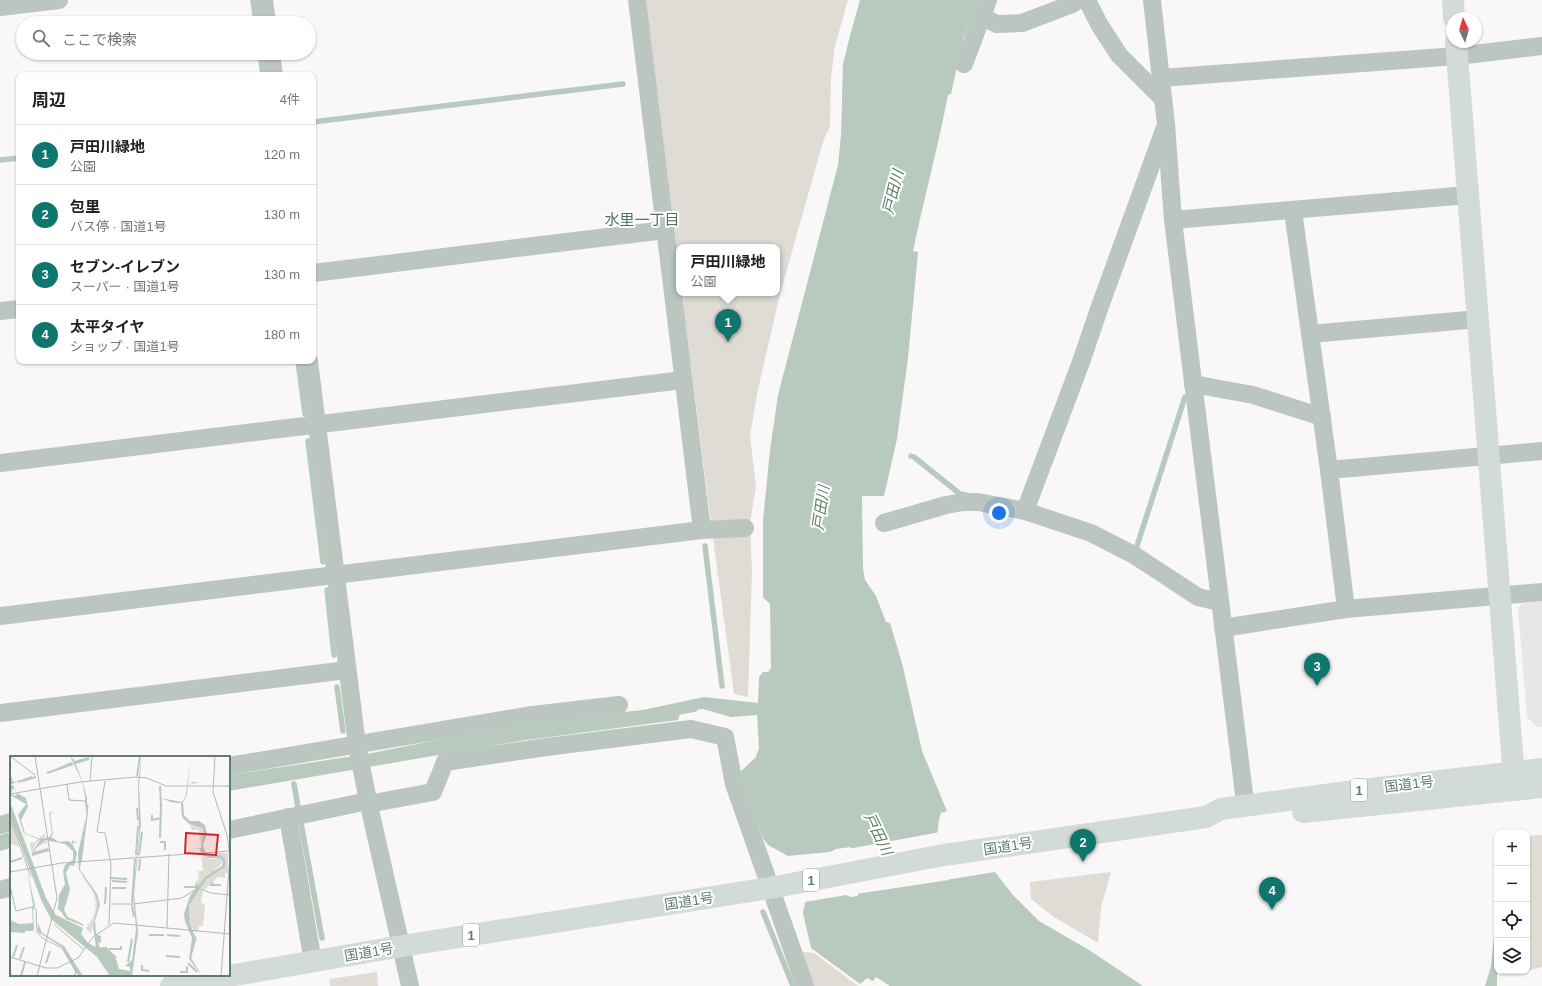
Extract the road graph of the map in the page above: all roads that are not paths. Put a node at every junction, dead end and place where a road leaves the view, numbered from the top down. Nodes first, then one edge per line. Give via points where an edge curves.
1 (60, 0) edge
2 (264, 0) edge
3 (637, 0) edge
4 (988, 0) edge
5 (1078, 0) edge
6 (1087, 0) edge
7 (1152, 0) edge
8 (1453, 0) edge
9 (0, 7) edge
10 (1454, 12) edge
11 (266, 16) edge
12 (982, 17) junction
13 (1542, 46) edge
14 (1457, 49) edge
15 (272, 60) edge
16 (964, 64) dead end
17 (274, 72) edge
18 (1161, 78) junction
19 (1163, 99) junction
20 (1166, 124) junction
21 (1468, 195) junction
22 (1293, 211) junction
23 (1173, 220) junction
24 (665, 230) junction
25 (316, 273) edge
26 (16, 309) edge
27 (0, 311) edge
28 (1478, 319) junction
29 (1310, 334) junction
30 (309, 364) edge
31 (683, 380) junction
32 (1193, 384) junction
33 (1322, 417) junction
34 (317, 424) junction
35 (1542, 451) edge
36 (1490, 456) junction
37 (0, 463) edge
38 (1329, 470) junction
39 (1024, 511) junction
40 (884, 524) dead end
41 (745, 528) dead end
42 (702, 530) junction
43 (336, 576) junction
44 (1542, 592) edge
45 (1500, 596) junction
46 (1219, 602) junction
47 (1346, 609) junction
48 (0, 616) edge
49 (1223, 628) junction
50 (348, 670) junction
51 (619, 705) dead end
52 (0, 713) edge
53 (357, 748) junction
54 (230, 766) edge
55 (1542, 769) edge
56 (1515, 781) junction
57 (1542, 787) edge
58 (1244, 794) dead end
59 (1542, 796) edge
60 (368, 802) junction
61 (1384, 804) junction
62 (288, 817) junction
63 (1206, 817) junction
64 (10, 822) edge
65 (0, 825) edge
66 (230, 830) edge
67 (10, 887) edge
68 (770, 888) junction
69 (0, 890) edge
70 (402, 946) junction
71 (313, 962) junction
72 (171, 986) edge
73 (410, 986) edge
74 (805, 986) edge

1 - 9 street
2 - 11 street
3 - 24 street
4 - 12 street
5 - 12 street via 1022,23 997,24
6 - 19 street via 1118,56
7 - 18 street
8 - 10 main road
12 - 16 street
13 - 14 street
14 - 18 street
14 - 21 main road
15 - 17 street
18 - 19 street
19 - 20 street
20 - 23 street
20 - 39 street via 1081,362
21 - 22 street
21 - 28 main road
22 - 23 street
22 - 29 street
23 - 32 street
24 - 25 street
24 - 31 street
26 - 27 street
28 - 29 street
28 - 36 main road
29 - 33 street
30 - 34 street
31 - 34 street
31 - 42 street
32 - 33 street via 1253,395
32 - 46 street
33 - 38 street
34 - 37 street
34 - 43 street
35 - 36 street
36 - 38 street
36 - 45 main road
38 - 47 street
39 - 40 street via 978,502 963,502
39 - 46 street via 1091,533 1134,555 1198,597
41 - 42 street
42 - 43 street
43 - 48 street
43 - 50 street
44 - 45 street
45 - 47 street
45 - 56 main road
46 - 49 street
47 - 49 street
49 - 58 street
50 - 52 street
50 - 53 street
51 - 53 street via 532,715
53 - 54 street
53 - 60 street
55 - 56 main road, 国道1号 / 1
56 - 57 main road, 国道1号 / 1
56 - 61 main road, 国道1号 / 1
56 - 63 main road, 国道1号 / 1 via 1354,791 1222,809
59 - 61 main road, 1 via 1396,809
60 - 62 street
60 - 68 street via 433,792 445,762 691,729 725,737 734,784
60 - 70 street
61 - 63 main road, 国道1号 / 1 via 1222,821
62 - 66 street
62 - 71 street
63 - 68 main road, 国道1号 / 1 via 944,855
64 - 65 street
67 - 69 street
68 - 70 main road, 国道1号 / 1
68 - 74 street
70 - 71 main road, 国道1号 / 1
70 - 73 street
71 - 72 main road, 国道1号 / 1

